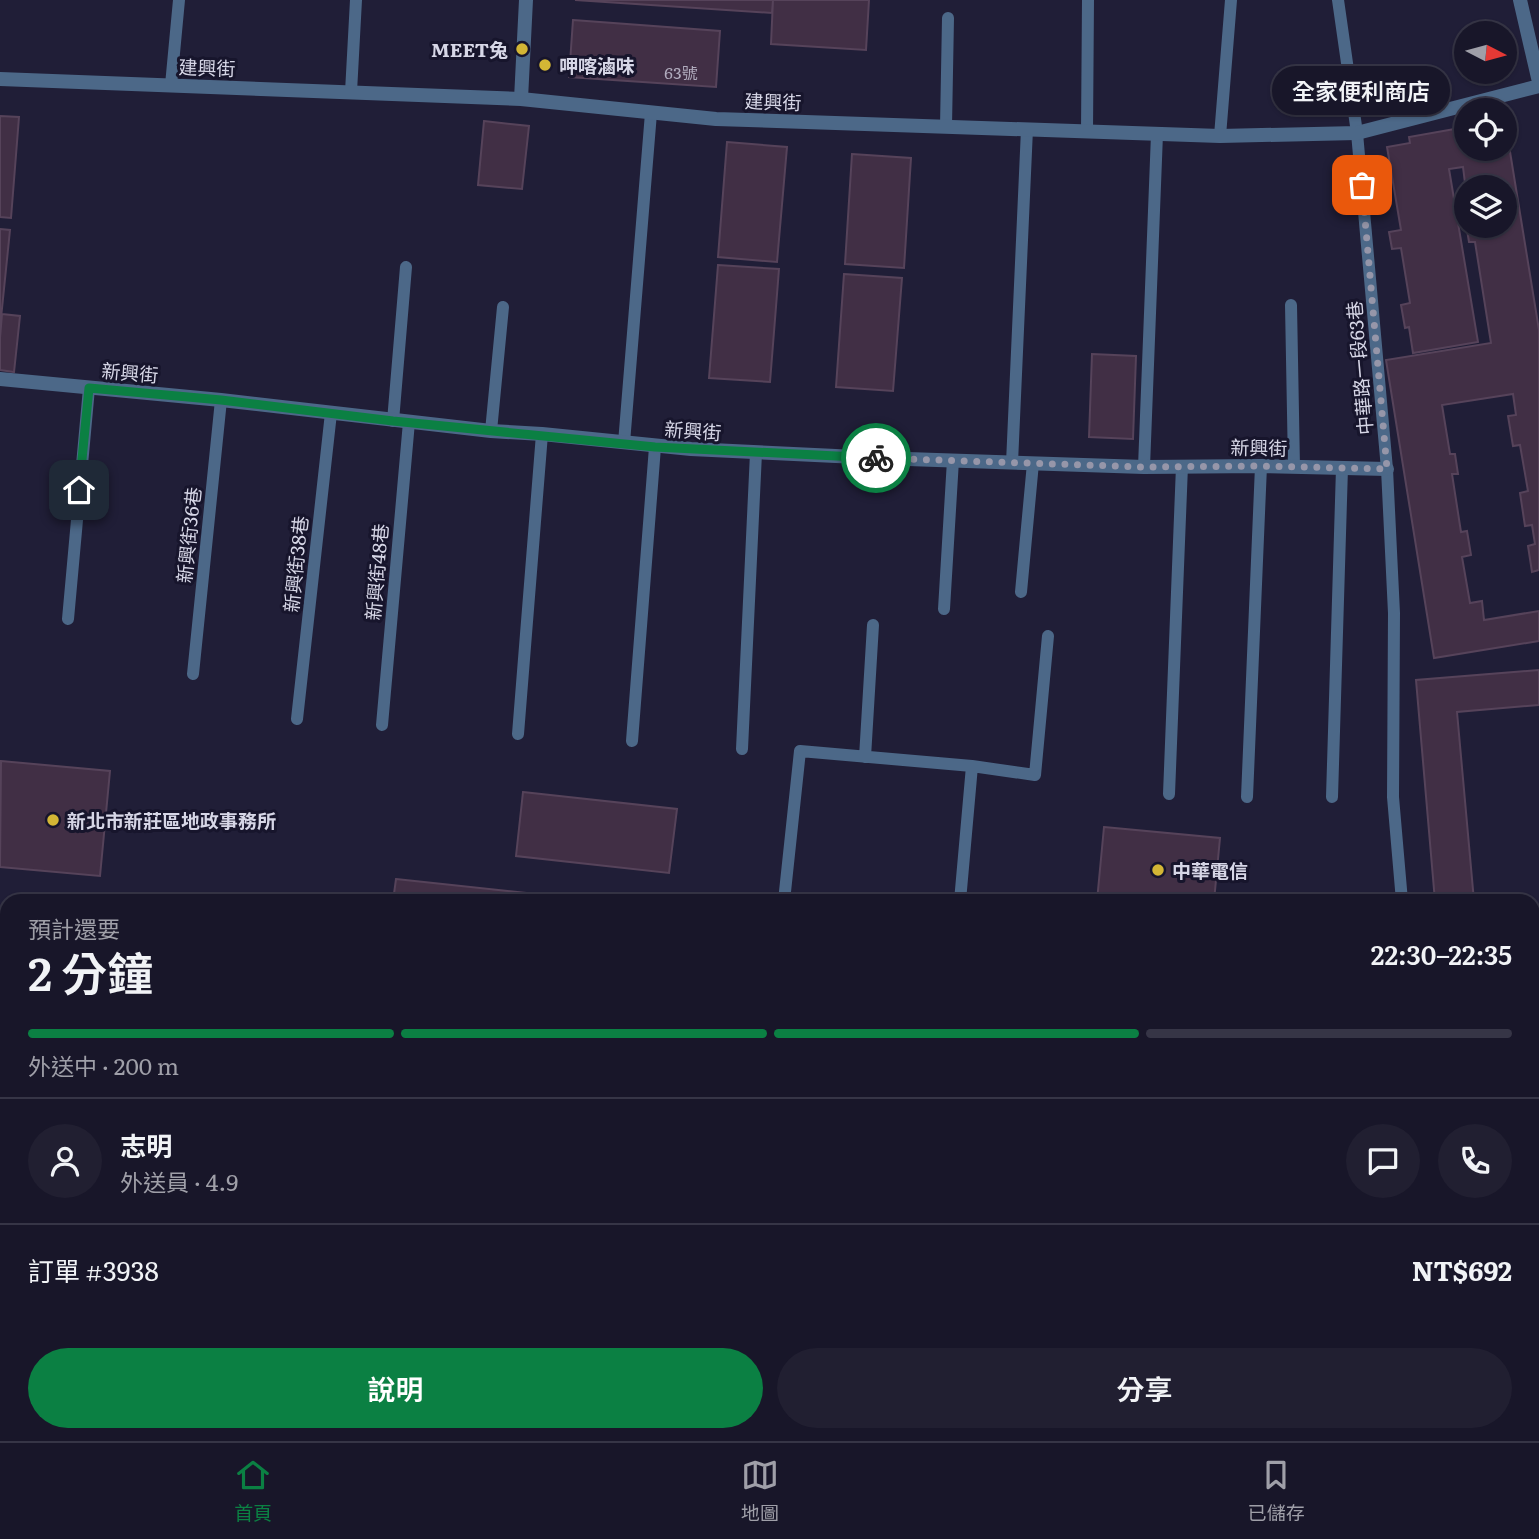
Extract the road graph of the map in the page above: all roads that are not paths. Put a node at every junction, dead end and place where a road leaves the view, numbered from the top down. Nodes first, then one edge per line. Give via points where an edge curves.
1 (179, 0) edge
2 (356, 0) edge
3 (526, 0) edge
4 (1088, 0) edge
5 (1231, 0) edge
6 (1338, 0) edge
7 (1520, 0) edge
8 (948, 18) dead end
9 (0, 79) edge
10 (1539, 84) edge
11 (171, 85) junction
12 (351, 92) junction
13 (521, 99) junction
14 (651, 113) junction
15 (946, 126) junction
16 (1027, 129) junction
17 (1087, 131) junction
18 (1357, 133) junction
19 (1157, 134) junction
20 (1220, 136) junction
21 (407, 267) dead end
22 (1291, 304) dead end
23 (503, 307) dead end
24 (0, 379) edge
25 (89, 388) junction
26 (221, 400) junction
27 (331, 413) junction
28 (393, 421) junction
29 (409, 422) junction
30 (491, 431) junction
31 (542, 434) junction
32 (624, 443) junction
33 (655, 447) junction
34 (756, 453) junction
35 (953, 460) junction
36 (1012, 463) junction
37 (1032, 463) junction
38 (1182, 466) junction
39 (1261, 466) junction
40 (1144, 467) junction
41 (1294, 467) junction
42 (1342, 468) junction
43 (1387, 469) junction
44 (1021, 592) dead end
45 (944, 609) dead end
46 (68, 619) dead end
47 (873, 625) dead end
48 (1048, 636) dead end
49 (193, 674) dead end
50 (298, 719) dead end
51 (382, 725) dead end
52 (518, 734) dead end
53 (632, 741) dead end
54 (742, 749) dead end
55 (866, 757) junction
56 (972, 766) junction
57 (1169, 794) dead end
58 (1247, 797) dead end
59 (1332, 797) dead end
60 (785, 894) edge
61 (961, 894) edge
62 (1401, 894) edge

1 - 11 lane
2 - 12 lane
3 - 13 street
4 - 17 lane
5 - 20 lane
6 - 18 lane, 中華路一段63巷
7 - 10 street
8 - 15 lane
9 - 11 street, 建興街
10 - 18 street, 建興街
11 - 12 street, 建興街
12 - 13 street, 建興街
13 - 14 street, 建興街
14 - 15 street, 建興街
14 - 32 lane
15 - 16 street, 建興街
16 - 17 street, 建興街
16 - 36 lane
17 - 19 street, 建興街
18 - 20 street, 建興街
18 - 43 lane, 中華路一段63巷
19 - 20 street, 建興街
19 - 40 lane
21 - 28 lane
22 - 41 lane
23 - 30 lane
24 - 25 street, 新興街
25 - 26 street, 新興街
25 - 46 lane
26 - 27 street, 新興街
26 - 49 lane, 新興街36巷
27 - 28 street, 新興街
27 - 50 lane, 新興街38巷
28 - 29 street, 新興街
29 - 30 street, 新興街
29 - 51 lane, 新興街48巷
30 - 31 street, 新興街
31 - 32 street, 新興街
31 - 52 lane
32 - 33 street, 新興街
33 - 34 street, 新興街
33 - 53 lane
34 - 35 street, 新興街
34 - 54 lane
35 - 36 street, 新興街
35 - 45 lane
36 - 37 street, 新興街
37 - 40 street, 新興街
37 - 44 lane
38 - 39 street, 新興街
38 - 40 street, 新興街
38 - 57 lane
39 - 41 street, 新興街
39 - 58 lane
41 - 42 street, 新興街
42 - 43 street, 新興街
42 - 59 lane
43 - 62 lane, 中華路一段63巷 via 1394,613 1393,797
47 - 55 lane
48 - 56 lane via 1035,775
55 - 56 lane
55 - 60 lane via 800,751
56 - 61 lane

